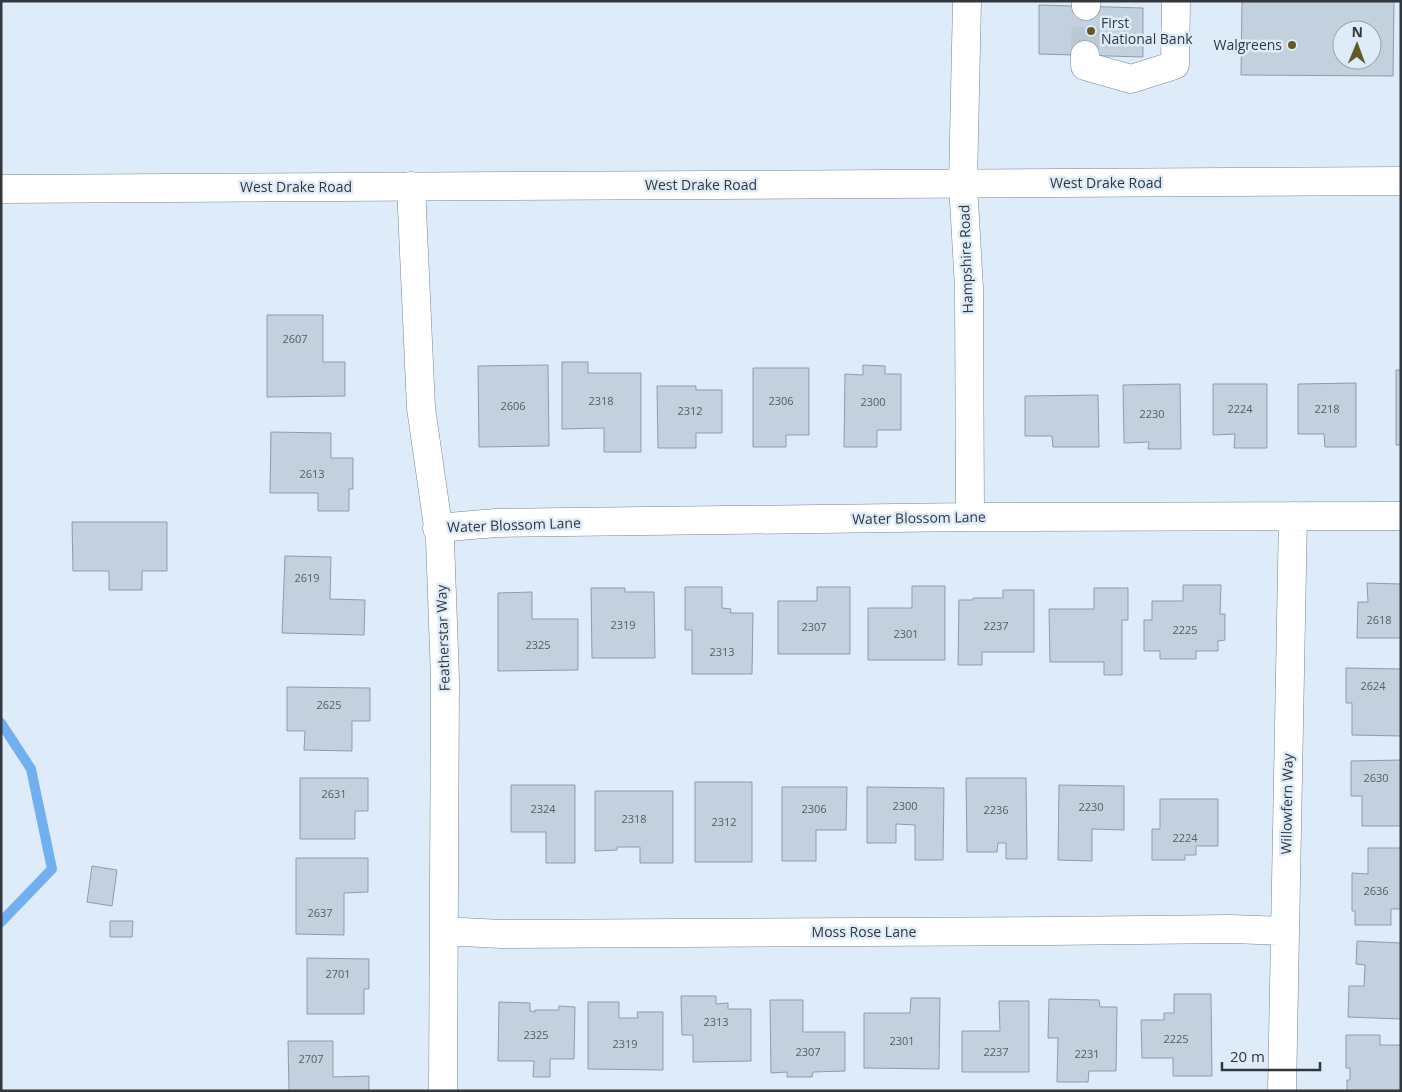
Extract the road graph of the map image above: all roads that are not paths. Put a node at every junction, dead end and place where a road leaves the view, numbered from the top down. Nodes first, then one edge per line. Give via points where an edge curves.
1 (966, 1) edge
2 (1176, 1) edge
3 (1085, 55) tunnel mouth
4 (1401, 182) edge
5 (963, 183) junction
6 (411, 186) junction
7 (1, 189) edge
8 (1292, 516) junction
9 (1401, 516) edge
10 (970, 517) junction
11 (437, 528) junction
12 (1284, 931) junction
13 (444, 932) junction
14 (443, 1091) edge
15 (1282, 1091) edge

1 - 5 street, Hampshire Road
2 - 3 street via 1175,65 1132,79 1085,66
4 - 5 street, West Drake Road
5 - 6 street, West Drake Road
5 - 10 street, Hampshire Road via 969,288
6 - 7 street, West Drake Road
6 - 11 street, Featherstar Way via 421,408
8 - 9 street, Water Blossom Lane
8 - 10 street, Water Blossom Lane
8 - 12 street, Willowfern Way
10 - 11 street, Water Blossom Lane via 496,523
11 - 13 street, Featherstar Way via 445,679
12 - 13 street, Moss Rose Lane via 1231,928
12 - 15 street, Willowfern Way
13 - 14 street, Featherstar Way

